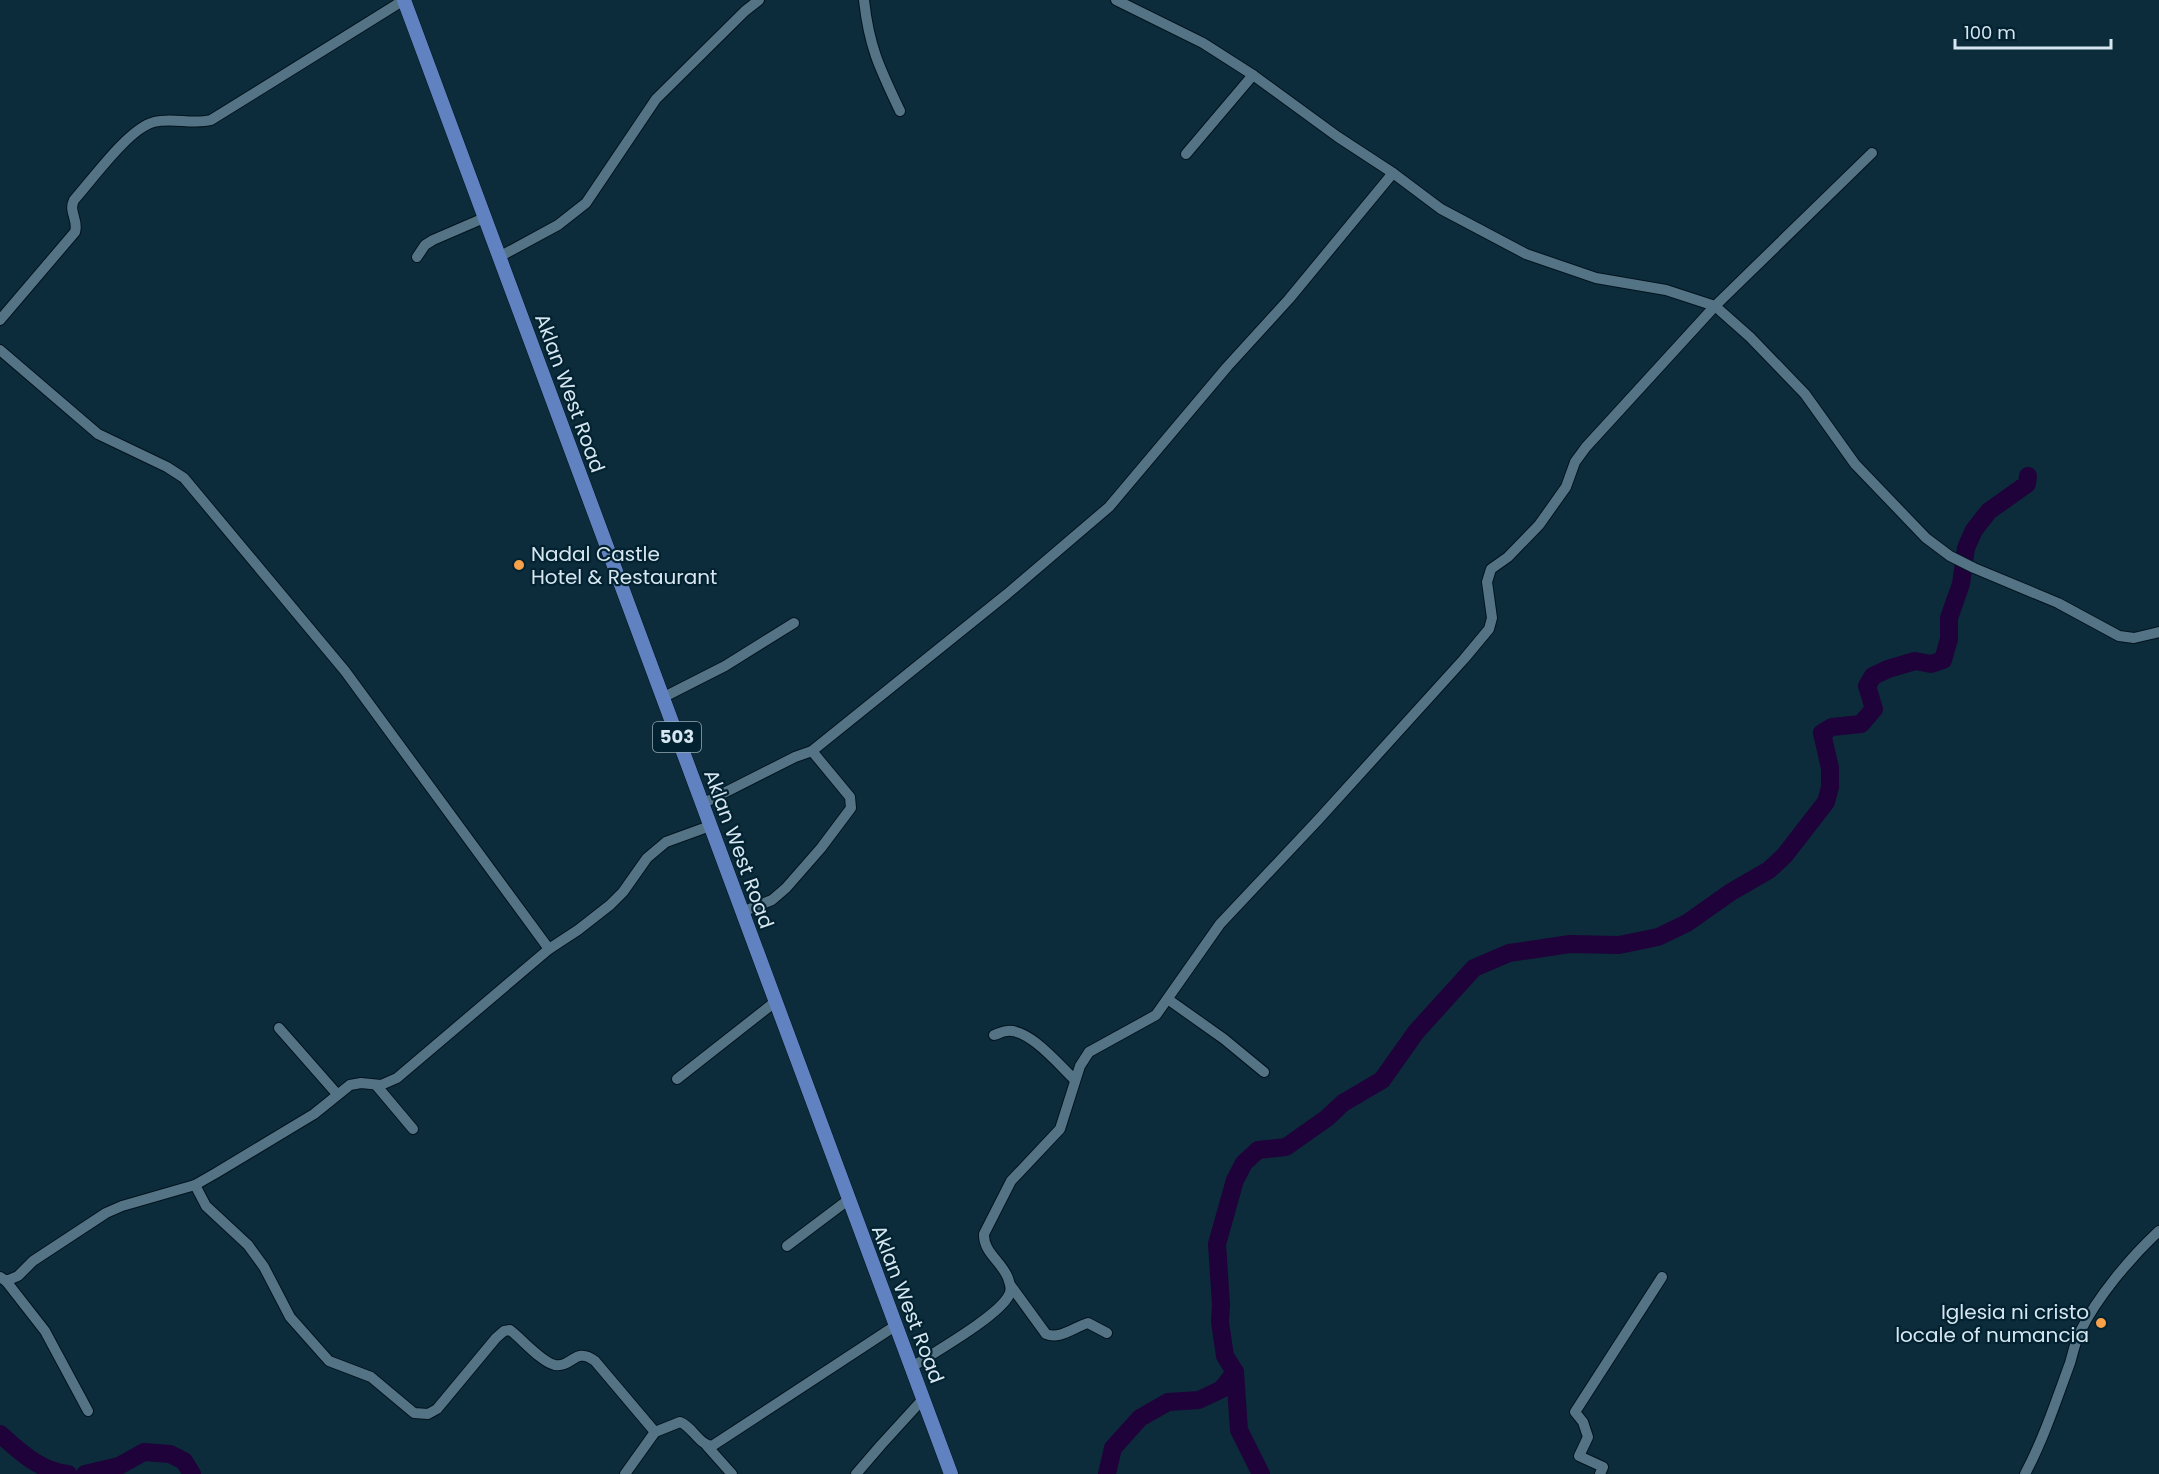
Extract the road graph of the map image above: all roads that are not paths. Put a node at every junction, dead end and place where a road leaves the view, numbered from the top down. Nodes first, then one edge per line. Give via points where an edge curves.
1 (404, 0) edge
2 (759, 0) edge
3 (864, 0) edge
4 (1116, 0) edge
5 (1253, 75) junction
6 (900, 111) dead end
7 (1186, 153) dead end
8 (1872, 153) dead end
9 (1393, 173) junction
10 (484, 218) junction
11 (417, 257) dead end
12 (499, 257) junction
13 (1715, 306) junction
14 (0, 320) edge
15 (0, 350) edge
16 (794, 622) dead end
17 (2159, 632) edge
18 (662, 698) junction
19 (812, 751) junction
20 (702, 804) junction
21 (710, 826) junction
22 (742, 912) junction
23 (549, 949) junction
24 (1169, 1000) junction
25 (776, 1002) junction
26 (279, 1028) dead end
27 (994, 1035) dead end
28 (1264, 1072) dead end
29 (677, 1079) dead end
30 (1075, 1080) junction
31 (376, 1085) junction
32 (338, 1094) junction
33 (413, 1129) dead end
34 (195, 1185) junction
35 (848, 1200) junction
36 (2158, 1233) edge
37 (787, 1246) dead end
38 (1662, 1277) dead end
39 (3, 1279) edge
40 (1011, 1286) junction
41 (895, 1326) junction
42 (1107, 1333) dead end
43 (912, 1367) junction
44 (923, 1399) junction
45 (88, 1412) dead end
46 (655, 1432) junction
47 (707, 1446) junction
48 (625, 1474) edge
49 (732, 1474) edge
50 (856, 1474) edge
51 (951, 1474) edge
52 (1600, 1474) edge
53 (2025, 1474) edge

1 - 10 main road, Aklan West Road / 503
1 - 14 street via 211,120 167,120 140,128 74,200 71,210 75,232
2 - 12 street via 656,99 586,203 571,217
3 - 6 street via 872,49
4 - 5 street via 1203,43
5 - 7 street
5 - 9 street
8 - 13 street
9 - 13 street via 1441,209 1526,254 1596,278 1666,290
9 - 19 street via 1109,507 1008,594
10 - 11 street via 433,240
10 - 12 main road, Aklan West Road / 503
12 - 18 main road, Aklan West Road / 503
13 - 17 street via 1805,394 1855,464 1926,538 1950,556 2058,603 2119,636 2134,638
13 - 24 street via 1586,447 1575,462 1566,487 1539,525 1508,558 1491,569 1487,582 1492,618 1489,629 1220,924
15 - 23 street via 98,434 184,478 345,671
16 - 18 street via 725,666
18 - 20 main road, Aklan West Road / 503
19 - 20 street
19 - 22 street via 850,797 851,808 786,888 772,900
20 - 21 main road, Aklan West Road / 503
21 - 22 main road, Aklan West Road / 503
21 - 23 street via 666,842 647,858 610,905
22 - 25 main road, Aklan West Road / 503
23 - 31 street via 397,1078
24 - 28 street
24 - 30 street via 1156,1015 1089,1052
25 - 29 street
25 - 35 main road, Aklan West Road / 503
26 - 32 street
27 - 30 street via 1018,1032 1031,1039
30 - 40 street via 1060,1129 1011,1181 984,1234 988,1249
31 - 32 street via 350,1085
31 - 33 street
32 - 34 street via 304,1120
34 - 39 street via 106,1213 33,1261 18,1276
34 - 46 street via 206,1206 248,1245 290,1317 316,1348 342,1368 371,1377 414,1413 428,1414 437,1409 496,1338 510,1330 554,1365 579,1355 595,1360
35 - 37 street
35 - 41 main road, Aklan West Road / 503
36 - 53 street via 2142,1247 2089,1315 2078,1335 2052,1416
38 - 52 street via 1575,1412 1588,1437 1579,1456 1604,1467
39 - 45 street via 45,1331
40 - 42 street via 1050,1336 1088,1323
40 - 43 street via 1000,1306
41 - 43 main road, Aklan West Road / 503
41 - 47 street via 733,1434
43 - 44 main road, Aklan West Road / 503
44 - 50 street
44 - 51 main road, Aklan West Road / 503
46 - 47 street via 680,1422
46 - 48 street
47 - 49 street

